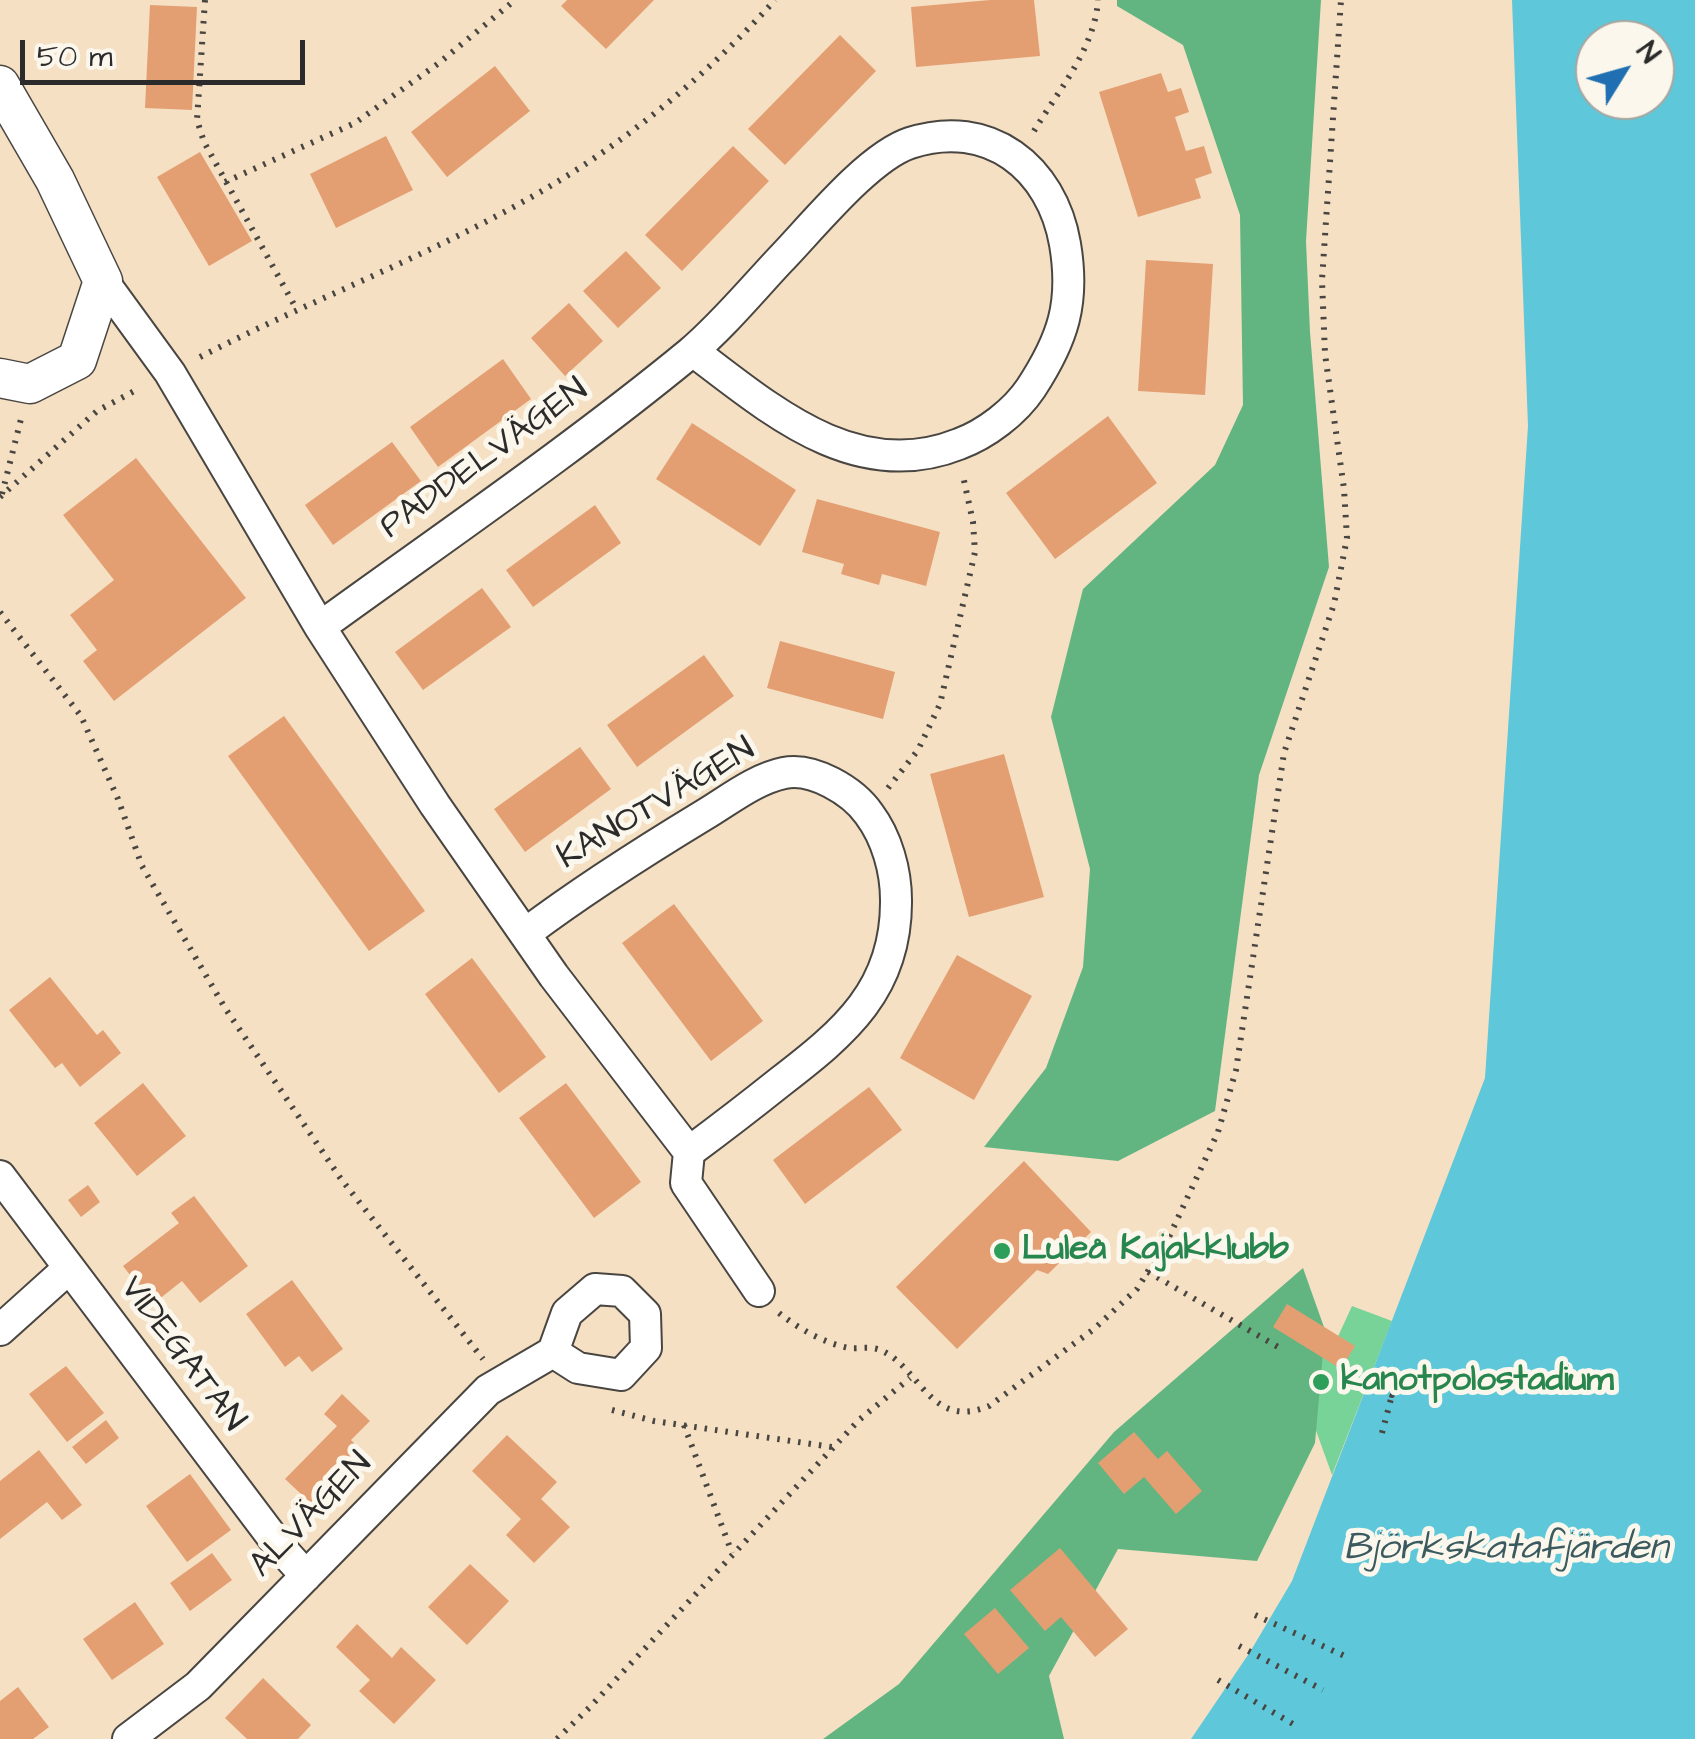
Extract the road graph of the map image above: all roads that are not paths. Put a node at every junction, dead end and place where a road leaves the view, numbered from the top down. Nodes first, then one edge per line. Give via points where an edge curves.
1 (0, 85) edge
2 (103, 281) junction
3 (693, 351) junction
4 (15, 381) edge
5 (320, 627) junction
6 (526, 932) junction
7 (690, 1152) junction
8 (0, 1176) edge
9 (68, 1268) junction
10 (760, 1290) road end
11 (0, 1330) edge
12 (553, 1352) dead end
13 (306, 1576) junction
14 (128, 1739) edge

1 - 2 street via 56,180
2 - 4 street via 76,360
2 - 5 street via 170,373
3 - 3 street, PADDELVÄGEN via 857,180 897,148 940,138 1006,148 1050,194 1062,228 1070,293 1058,342 1028,393 972,439 936,454 868,454 801,428
3 - 5 street, PADDELVÄGEN
5 - 6 street
6 - 7 street
6 - 7 street, KANOTVÄGEN via 635,857 786,772 818,776 868,812 896,881 896,925 883,976 858,1017
7 - 10 street via 686,1183
8 - 9 street, VIDEGATAN
9 - 11 street
9 - 13 street, VIDEGATAN
12 - 13 street, ALVÄGEN via 488,1390
13 - 14 street, ALVÄGEN via 198,1686

